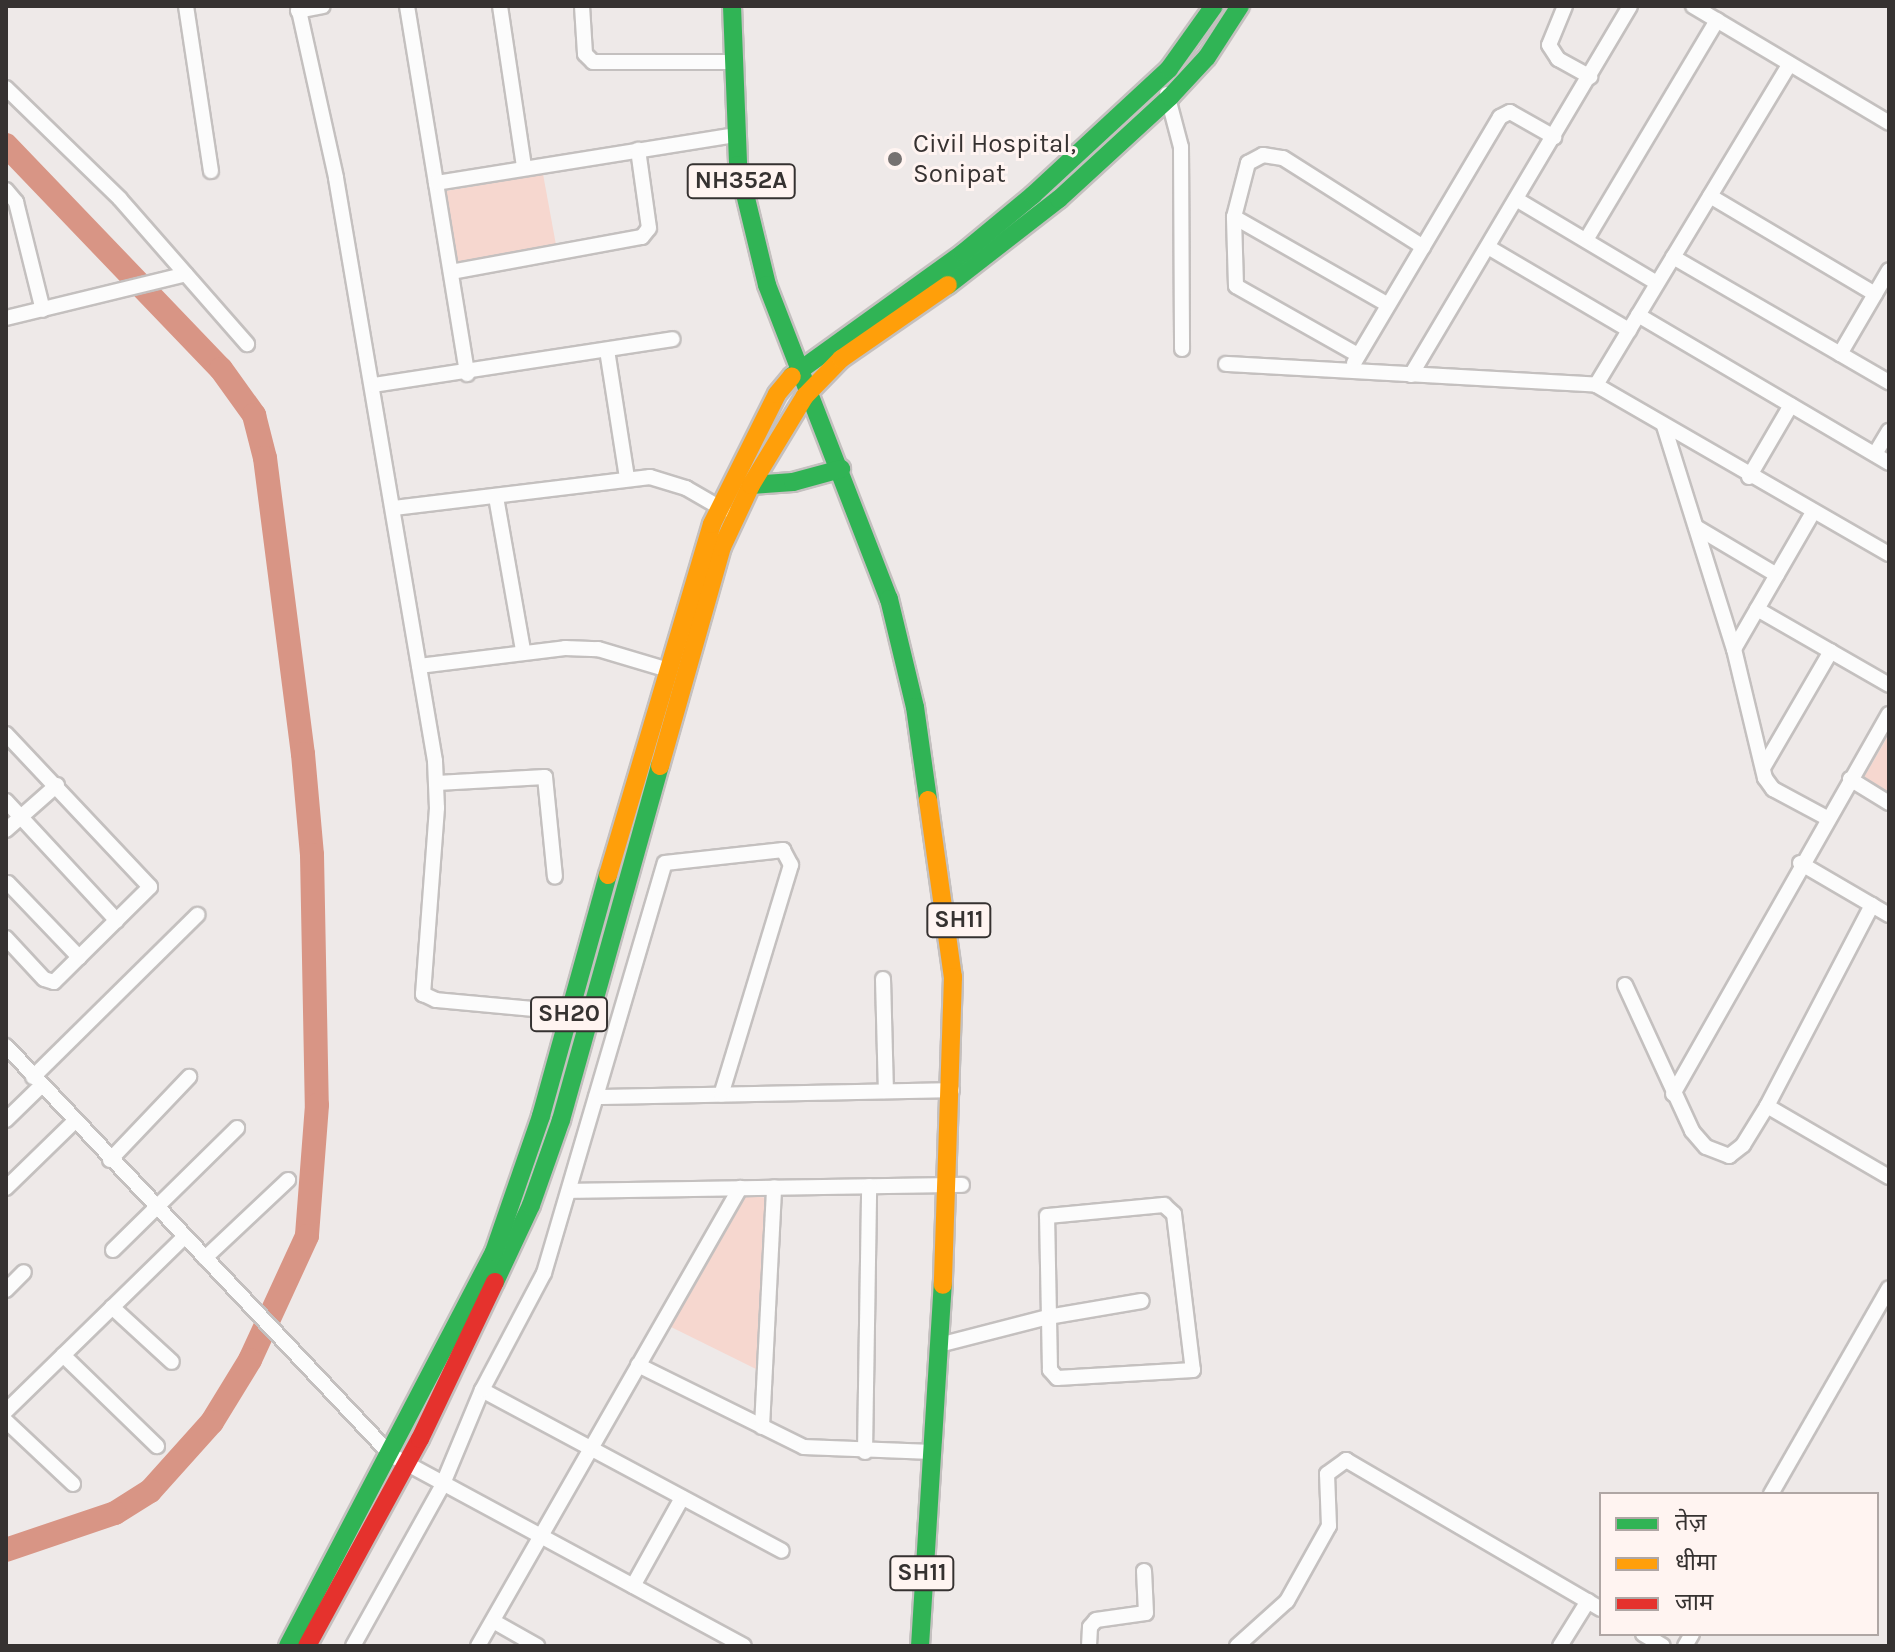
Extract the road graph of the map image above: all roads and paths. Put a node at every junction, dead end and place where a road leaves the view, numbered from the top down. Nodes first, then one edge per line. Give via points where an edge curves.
1 (186, 6) edge
2 (323, 6) edge
3 (407, 6) edge
4 (500, 6) edge
5 (582, 6) edge
6 (732, 6) edge
7 (1214, 6) edge
8 (1240, 6) edge
9 (1565, 6) edge
10 (1630, 6) edge
11 (1693, 6) edge
12 (298, 8) edge
13 (1717, 20) junction
14 (734, 62) junction
15 (1790, 64) junction
16 (1590, 77) junction
17 (1157, 81) junction
18 (6, 88) edge
19 (1170, 97) junction
20 (1889, 123) edge
21 (737, 135) junction
22 (1554, 137) junction
23 (638, 150) junction
24 (524, 167) junction
25 (211, 171) dead end
26 (436, 183) junction
27 (6, 190) edge
28 (1710, 196) junction
29 (1516, 199) junction
30 (1234, 217) junction
31 (1586, 240) junction
32 (1423, 247) junction
33 (1488, 247) junction
34 (1673, 257) junction
35 (1889, 270) edge
36 (451, 272) junction
37 (186, 274) junction
38 (1657, 283) junction
39 (1875, 294) junction
40 (1388, 305) junction
41 (43, 310) junction
42 (1638, 315) junction
43 (6, 318) edge
44 (1629, 330) junction
45 (672, 339) dead end
46 (247, 344) dead end
47 (1182, 349) dead end
48 (607, 350) junction
49 (1840, 354) junction
50 (1358, 355) junction
51 (796, 361) junction
52 (1226, 364) dead end
53 (1349, 371) junction
54 (467, 374) junction
55 (1411, 375) junction
56 (1889, 382) edge
57 (373, 385) junction
58 (1596, 385) junction
59 (809, 391) junction
60 (1791, 405) junction
61 (1664, 426) junction
62 (1889, 431) edge
63 (1875, 454) junction
64 (1889, 463) edge
65 (841, 469) junction
66 (1749, 477) junction
67 (627, 478) junction
68 (751, 485) junction
69 (496, 497) junction
70 (394, 508) junction
71 (728, 512) junction
72 (1812, 514) junction
73 (1696, 527) junction
74 (1889, 554) edge
75 (1777, 575) junction
76 (1757, 609) junction
77 (1734, 649) junction
78 (523, 650) junction
79 (1831, 651) junction
80 (419, 666) junction
81 (665, 669) junction
82 (1888, 681) edge
83 (1889, 714) edge
84 (6, 734) edge
85 (1763, 768) junction
86 (1850, 779) junction
87 (437, 783) junction
88 (57, 785) junction
89 (6, 801) edge
90 (1889, 803) edge
91 (20, 817) junction
92 (1827, 818) junction
93 (6, 830) edge
94 (1800, 863) junction
95 (555, 877) dead end
96 (8, 883) edge
97 (1872, 905) junction
98 (197, 915) dead end
99 (1889, 915) edge
100 (117, 921) junction
101 (6, 938) edge
102 (79, 957) junction
103 (883, 979) dead end
104 (1625, 985) dead end
105 (570, 1013) junction
106 (591, 1013) junction
107 (6, 1046) edge
108 (189, 1077) dead end
109 (37, 1082) junction
110 (952, 1090) junction
111 (886, 1091) junction
112 (1673, 1094) junction
113 (721, 1095) junction
114 (596, 1097) junction
115 (1767, 1106) junction
116 (6, 1120) edge
117 (75, 1121) junction
118 (237, 1128) dead end
119 (958, 1151) junction
120 (110, 1160) junction
121 (1889, 1177) edge
122 (288, 1180) dead end
123 (956, 1185) junction
124 (869, 1186) junction
125 (774, 1187) junction
126 (6, 1188) edge
127 (740, 1188) junction
128 (570, 1191) junction
129 (157, 1208) junction
130 (184, 1237) junction
131 (113, 1250) dead end
132 (205, 1258) junction
133 (24, 1272) dead end
134 (1889, 1288) edge
135 (6, 1290) edge
136 (1142, 1301) dead end
137 (112, 1307) junction
138 (1048, 1317) junction
139 (946, 1343) junction
140 (63, 1355) junction
141 (172, 1362) dead end
142 (638, 1365) junction
143 (482, 1390) junction
144 (6, 1411) edge
145 (6, 1421) edge
146 (762, 1427) junction
147 (157, 1446) dead end
148 (592, 1447) junction
149 (865, 1452) junction
150 (932, 1452) junction
151 (399, 1460) junction
152 (73, 1484) dead end
153 (442, 1486) junction
154 (1772, 1492) edge
155 (682, 1498) junction
156 (933, 1527) junction
157 (539, 1536) junction
158 (782, 1551) dead end
159 (1144, 1571) dead end
160 (633, 1586) junction
161 (1594, 1605) edge
162 (493, 1621) junction
163 (288, 1646) edge
164 (307, 1646) edge
165 (353, 1646) edge
166 (478, 1646) edge
167 (537, 1646) edge
168 (744, 1646) edge
169 (920, 1646) edge
170 (936, 1646) edge
171 (1089, 1646) edge
172 (1237, 1646) edge
173 (1560, 1646) edge

1 - 25 street
2 - 12 street
3 - 26 street
4 - 24 street
5 - 14 street via 585,54 593,62
6 - 14 main road, NH352A
7 - 17 main road, SH20
8 - 19 main road, SH20 via 1207,57
9 - 16 street via 1549,45 1558,59
10 - 16 street
11 - 13 street
12 - 57 street via 336,178
13 - 15 street
13 - 31 street
14 - 21 main road, NH352A
15 - 20 street
15 - 28 street
16 - 22 street
17 - 19 street
17 - 51 main road, SH20 via 963,253
18 - 37 street via 120,199
19 - 47 street via 1181,147
19 - 59 main road, SH20 via 1024,229 866,339
21 - 23 street
21 - 51 main road, NH352A via 738,165 755,241
22 - 29 street
22 - 32 street via 1504,114
23 - 24 street
23 - 36 street via 649,228 642,237
24 - 26 street
26 - 36 street
27 - 41 street via 16,202
28 - 34 street
28 - 39 street
29 - 31 street
29 - 33 street
30 - 32 street via 1248,163 1263,155 1283,158
30 - 40 street
30 - 50 street via 1236,286
31 - 38 street
32 - 40 street
33 - 44 street
33 - 55 street
34 - 38 street
34 - 49 street
35 - 39 street
36 - 54 street
37 - 41 street
37 - 46 street
38 - 42 street
39 - 49 street
40 - 50 street
41 - 43 street
42 - 44 street
42 - 60 street
44 - 58 street
45 - 48 street
48 - 54 street
48 - 67 street
49 - 56 street
50 - 53 street
51 - 59 main road, SH11
51 - 71 main road, SH20 via 742,457
52 - 53 street
53 - 55 street
54 - 57 street
55 - 58 street
57 - 70 street
58 - 61 street
59 - 65 main road, SH11
59 - 68 main road, SH20
59 - 119 main road, SH11 via 865,489 901,595 928,704 967,976
60 - 63 street
60 - 66 street
61 - 66 street
61 - 73 street
62 - 63 street
63 - 64 street
65 - 68 main road via 793,482
65 - 110 main road, SH11 via 889,599 915,707 953,977
66 - 72 street
67 - 69 street
67 - 71 street via 667,480
68 - 71 main road, SH20
69 - 70 street
69 - 78 street
70 - 80 street
71 - 81 main road, SH20
71 - 106 main road, SH20
72 - 74 street
72 - 75 street
73 - 75 street
73 - 77 street
75 - 76 street
76 - 77 street
76 - 79 street
77 - 85 street
78 - 80 street
78 - 81 street via 598,649
79 - 82 street
79 - 85 street
80 - 87 street
81 - 105 main road, SH20
83 - 86 street
84 - 88 street
85 - 92 street via 1773,789
86 - 90 street
86 - 92 street
87 - 95 street via 545,777
87 - 105 street via 423,994 436,1000
88 - 91 street
88 - 100 street via 150,883
89 - 91 street
91 - 93 street
91 - 100 street
92 - 94 street
94 - 97 street
94 - 112 street
96 - 102 street
97 - 99 street
97 - 115 street
98 - 109 street
100 - 102 street
101 - 102 street via 51,982
103 - 111 street
104 - 112 street
105 - 106 street
105 - 151 main road, SH20 via 537,1130 494,1252
106 - 151 main road, SH20 via 531,1205
107 - 109 street
108 - 120 street
109 - 116 street
109 - 117 street
110 - 111 street
110 - 119 main road, SH11
111 - 113 street
112 - 115 street via 1698,1139 1719,1154 1737,1152
113 - 114 street
113 - 114 street via 791,865 783,850 665,863
114 - 128 street
115 - 121 street
117 - 120 street
117 - 126 street
118 - 129 street
119 - 123 main road, SH11
120 - 129 street
122 - 132 street
123 - 124 street
123 - 139 main road, SH11
124 - 125 street
124 - 149 street
125 - 127 street
125 - 146 street
127 - 128 street
127 - 142 street
128 - 143 street via 544,1273
129 - 130 street
129 - 131 street
130 - 132 street
130 - 137 street
132 - 151 street
133 - 135 street
134 - 154 street
136 - 138 street
137 - 140 street
137 - 141 street
138 - 138 street via 1050,1370 1057,1378 1193,1370 1170,1207 1047,1216
138 - 139 street
139 - 150 main road, SH11
139 - 156 main road, SH11
140 - 144 street
140 - 147 street
142 - 146 street
142 - 148 street
143 - 148 street
143 - 153 street
145 - 152 street
146 - 149 street via 804,1447
148 - 155 street
148 - 157 street
149 - 150 street
150 - 156 main road, SH11
151 - 153 street
151 - 163 main road, SH20
151 - 164 main road, SH20
153 - 157 street
153 - 165 street
155 - 158 street
155 - 160 street
156 - 169 main road, SH11
156 - 170 main road, SH11
157 - 160 street
157 - 162 street
159 - 171 street via 1146,1613 1096,1620
160 - 168 street
161 - 172 street via 1346,1460 1327,1474 1329,1526 1287,1601
161 - 173 street
162 - 166 street
162 - 167 street

